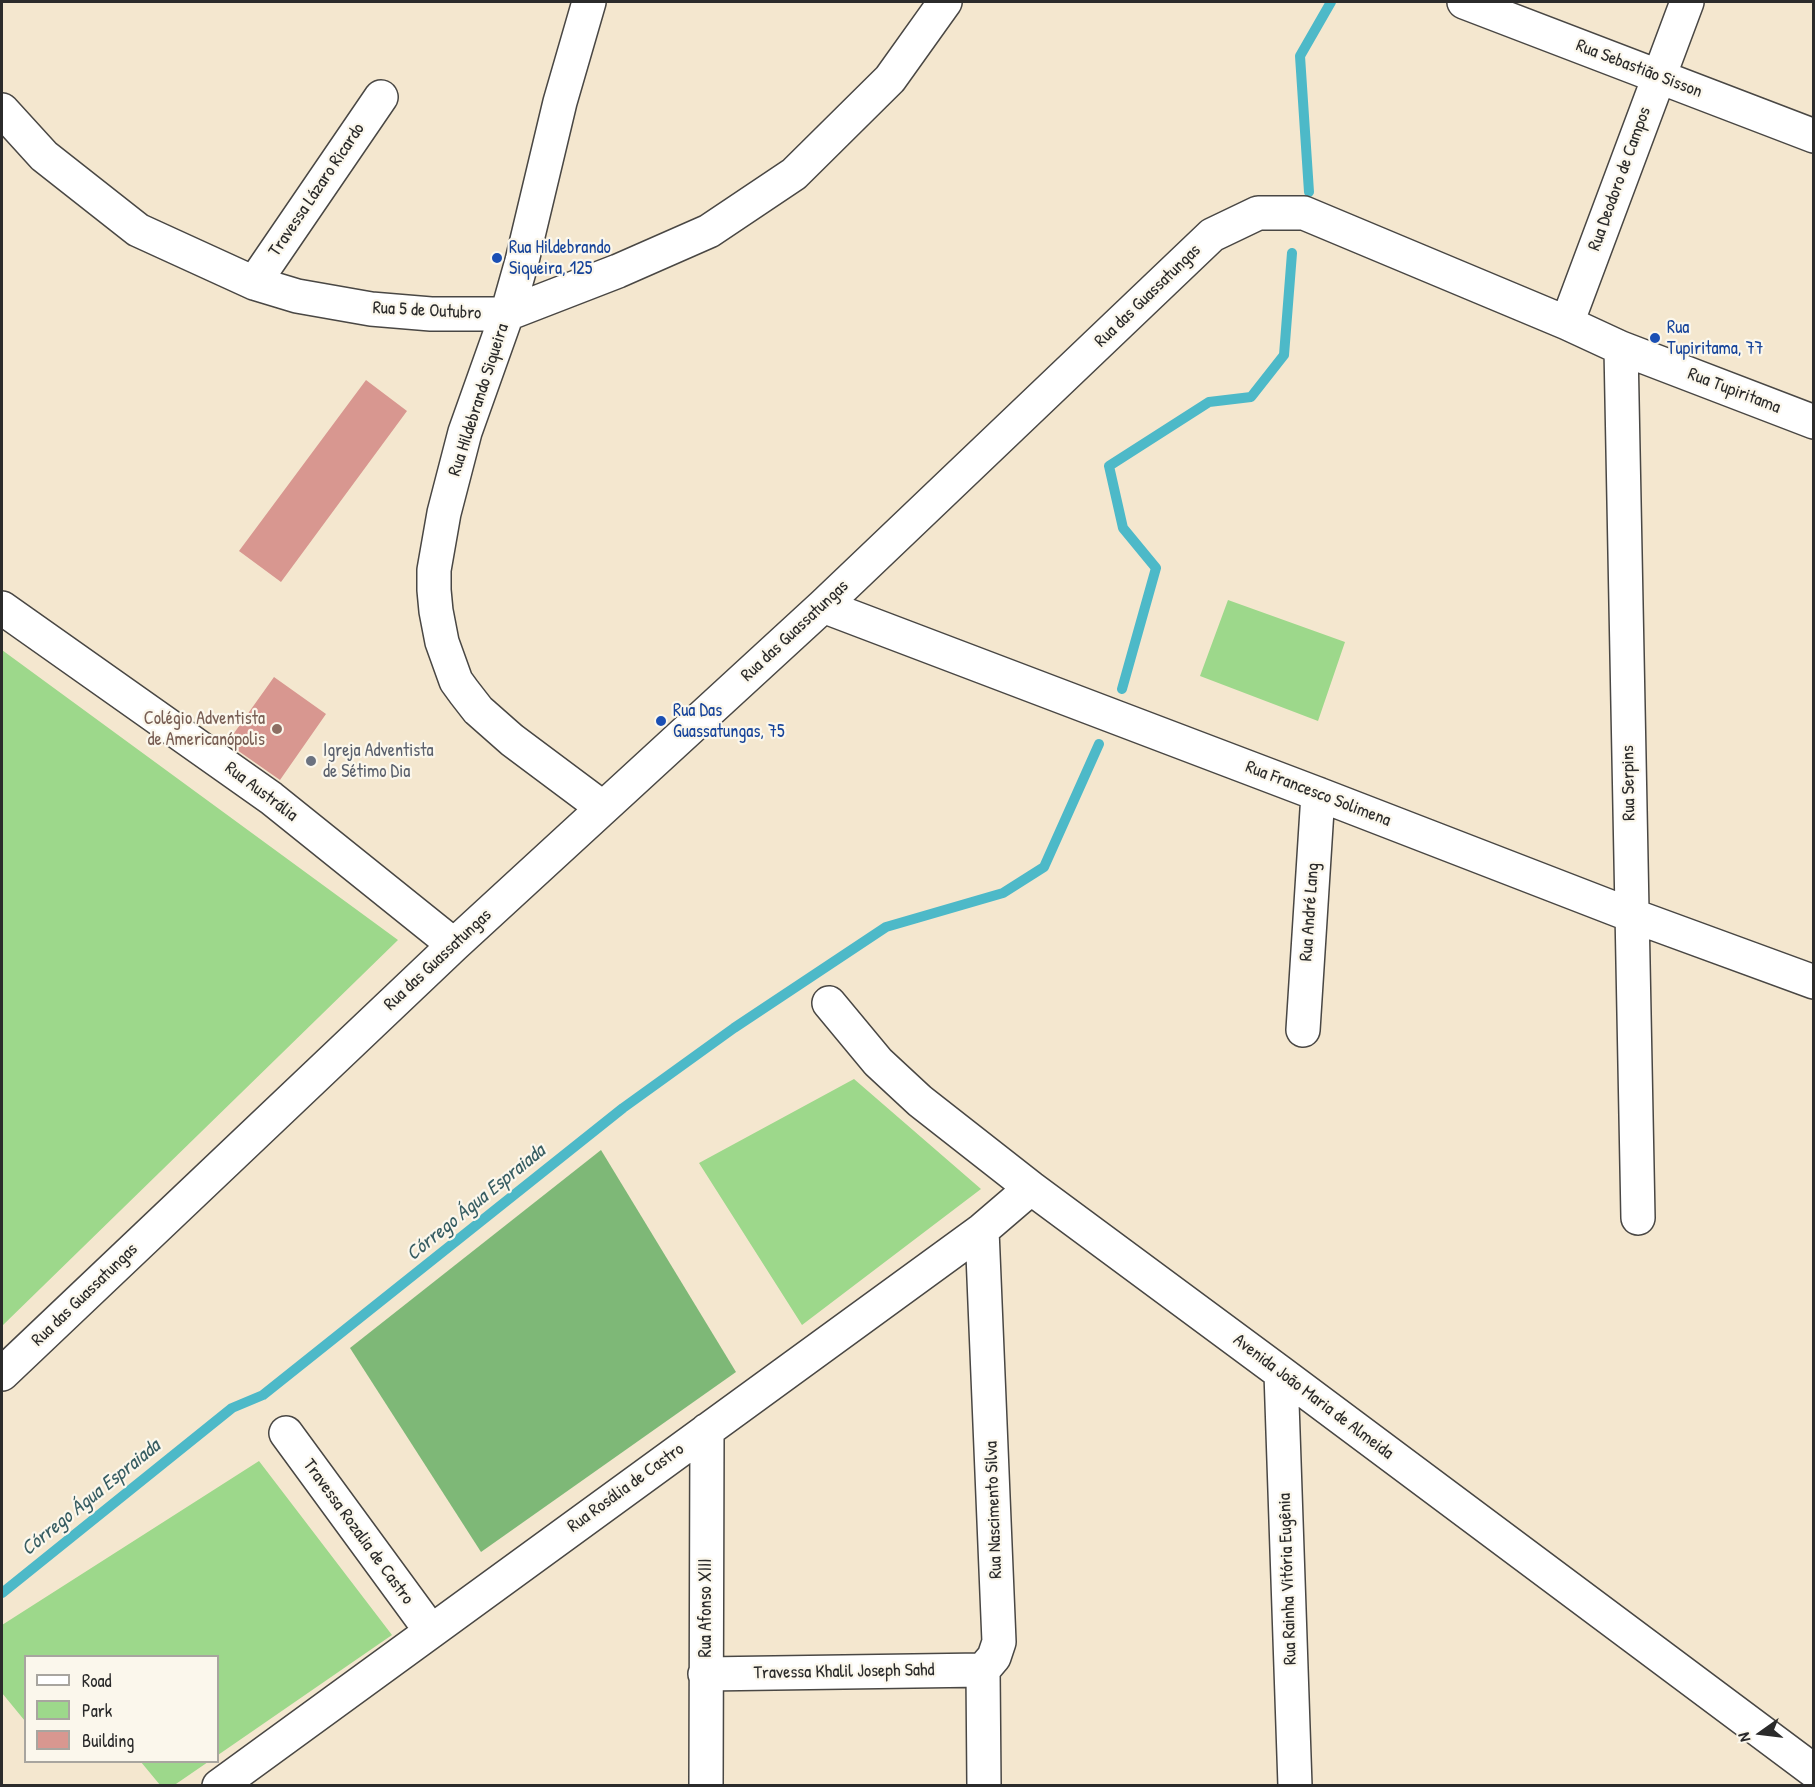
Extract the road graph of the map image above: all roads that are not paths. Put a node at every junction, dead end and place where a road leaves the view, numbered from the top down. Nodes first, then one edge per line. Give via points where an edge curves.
1 (589, 2) edge
2 (945, 2) edge
3 (1464, 2) edge
4 (1687, 2) edge
5 (1659, 76) junction
6 (381, 97) dead end
7 (2, 110) edge
8 (1814, 136) edge
9 (254, 283) junction
10 (507, 314) junction
11 (1567, 323) junction
12 (1620, 348) junction
13 (1814, 422) edge
14 (823, 606) junction
15 (2, 608) edge
16 (1318, 794) junction
17 (603, 808) junction
18 (1631, 915) junction
19 (454, 945) junction
20 (1814, 982) edge
21 (830, 1003) dead end
22 (1303, 1030) dead end
23 (1031, 1188) junction
24 (1638, 1218) dead end
25 (982, 1230) junction
26 (1281, 1373) junction
27 (2, 1374) edge
28 (707, 1430) junction
29 (286, 1433) dead end
30 (430, 1631) junction
31 (983, 1670) junction
32 (705, 1674) junction
33 (264, 1752) junction
34 (1814, 1771) edge
35 (219, 1785) edge
36 (255, 1785) edge
37 (706, 1785) edge
38 (984, 1785) edge
39 (1295, 1785) edge

1 - 10 street, Rua Hildebrando Siqueira
2 - 10 street, Rua 5 de Outubro via 890,79 794,174 709,231
3 - 5 street, Rua Sebastião Sisson
4 - 5 street, Rua Deodoro de Campos
5 - 8 street, Rua Sebastião Sisson
5 - 11 street, Rua Deodoro de Campos
6 - 9 street, Travessa Lázaro Ricardo
7 - 9 street, Rua 5 de Outubro via 44,156 138,230
9 - 10 street, Rua 5 de Outubro via 297,296 371,309
10 - 17 street, Rua Hildebrando Siqueira via 465,432 444,513 434,570 437,617 456,681 478,710
11 - 12 street, Rua das Guassatungas
11 - 14 street, Rua das Guassatungas via 1304,213 1258,213 1212,235
12 - 13 street, Rua Tupiritama
12 - 18 street, Rua Serpins
14 - 16 street, Rua Francesco Solimena
14 - 17 street, Rua das Guassatungas
15 - 19 street, Rua Austrália via 271,798
16 - 18 street, Rua Francesco Solimena
16 - 22 street, Rua André Lang
17 - 19 street, Rua das Guassatungas
18 - 20 street, Rua Francesco Solimena
18 - 24 street, Rua Serpins
19 - 27 street, Rua das Guassatungas
21 - 23 street, Avenida João Maria de Almeida via 878,1062 920,1101
23 - 25 street, Rua Rosália de Castro
23 - 26 street, Avenida João Maria de Almeida
25 - 28 street, Rua Rosália de Castro
25 - 31 street, Rua Nascimento Silva via 999,1642 994,1657
26 - 34 street, Avenida João Maria de Almeida
26 - 39 street, Rua Rainha Vitória Eugênia
28 - 30 street, Rua Rosália de Castro
28 - 32 street, Rua Afonso XIII
29 - 30 street, Travessa Rozalia de Castro
30 - 33 street, Rua Rosália de Castro
31 - 32 street, Travessa Khalil Joseph Sahd
31 - 38 street
32 - 37 street, Rua Afonso XIII
33 - 35 street, Rua Rosália de Castro
33 - 36 street

